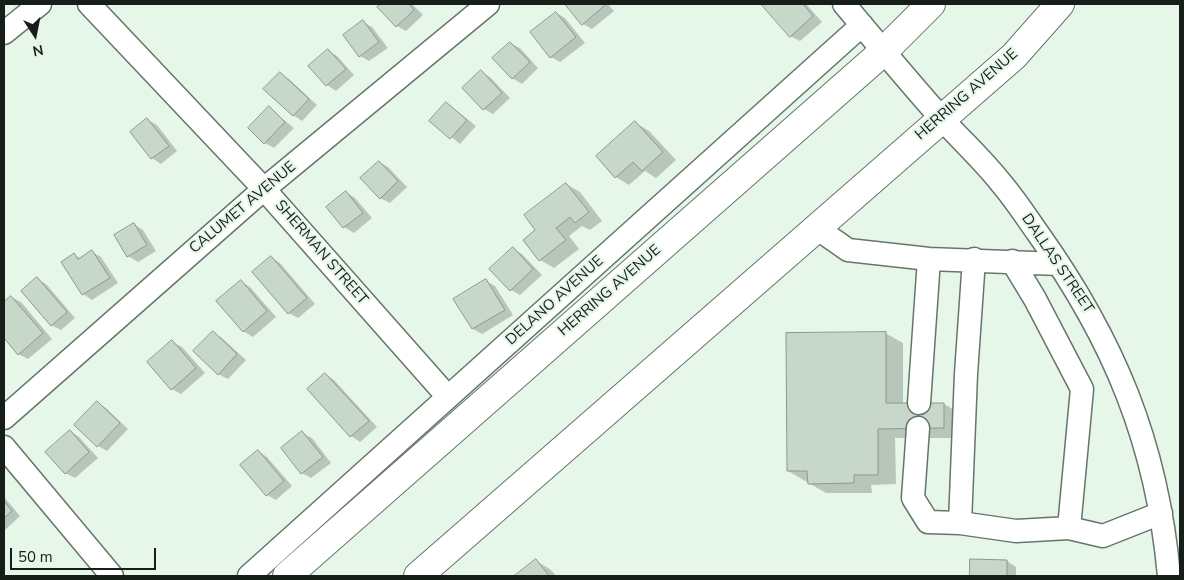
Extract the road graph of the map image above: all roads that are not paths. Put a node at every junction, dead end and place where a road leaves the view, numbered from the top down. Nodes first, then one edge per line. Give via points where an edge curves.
1 (40, 4) edge
2 (88, 4) edge
3 (488, 4) edge
4 (931, 4) edge
5 (1060, 4) edge
6 (857, 12) edge
7 (4, 33) edge
8 (884, 51) junction
9 (942, 118) junction
10 (264, 189) junction
11 (820, 224) junction
12 (929, 259) junction
13 (974, 259) junction
14 (1012, 261) junction
15 (1059, 264) junction
16 (448, 397) junction
17 (919, 403) dead end
18 (4, 418) edge
19 (918, 428) dead end
20 (4, 448) edge
21 (1161, 513) junction
22 (960, 523) junction
23 (1069, 528) junction
24 (112, 576) edge
25 (249, 576) edge
26 (287, 576) edge
27 (418, 576) edge
28 (1169, 576) edge

1 - 7 street
2 - 10 street, SHERMAN STREET
3 - 10 street, CALUMET AVENUE
4 - 8 main road, HERRING AVENUE
5 - 9 main road, HERRING AVENUE via 1014,56
6 - 8 street, DALLAS STREET
6 - 16 street, DELANO AVENUE
8 - 9 street, DALLAS STREET
8 - 26 main road, HERRING AVENUE
9 - 11 main road, HERRING AVENUE
9 - 15 street, DALLAS STREET via 1002,183
10 - 16 street, SHERMAN STREET
10 - 18 street, CALUMET AVENUE
11 - 12 street via 828,236 848,250
11 - 27 main road, HERRING AVENUE
12 - 13 street
12 - 17 street
13 - 14 street
13 - 22 street
14 - 15 street
14 - 23 street via 1082,389
15 - 21 street, DALLAS STREET via 1094,321 1118,370 1138,421
16 - 25 street, DELANO AVENUE
19 - 22 street via 913,498 928,522
20 - 24 street
21 - 23 street via 1103,536
21 - 28 street, DALLAS STREET
22 - 23 street via 1016,531

